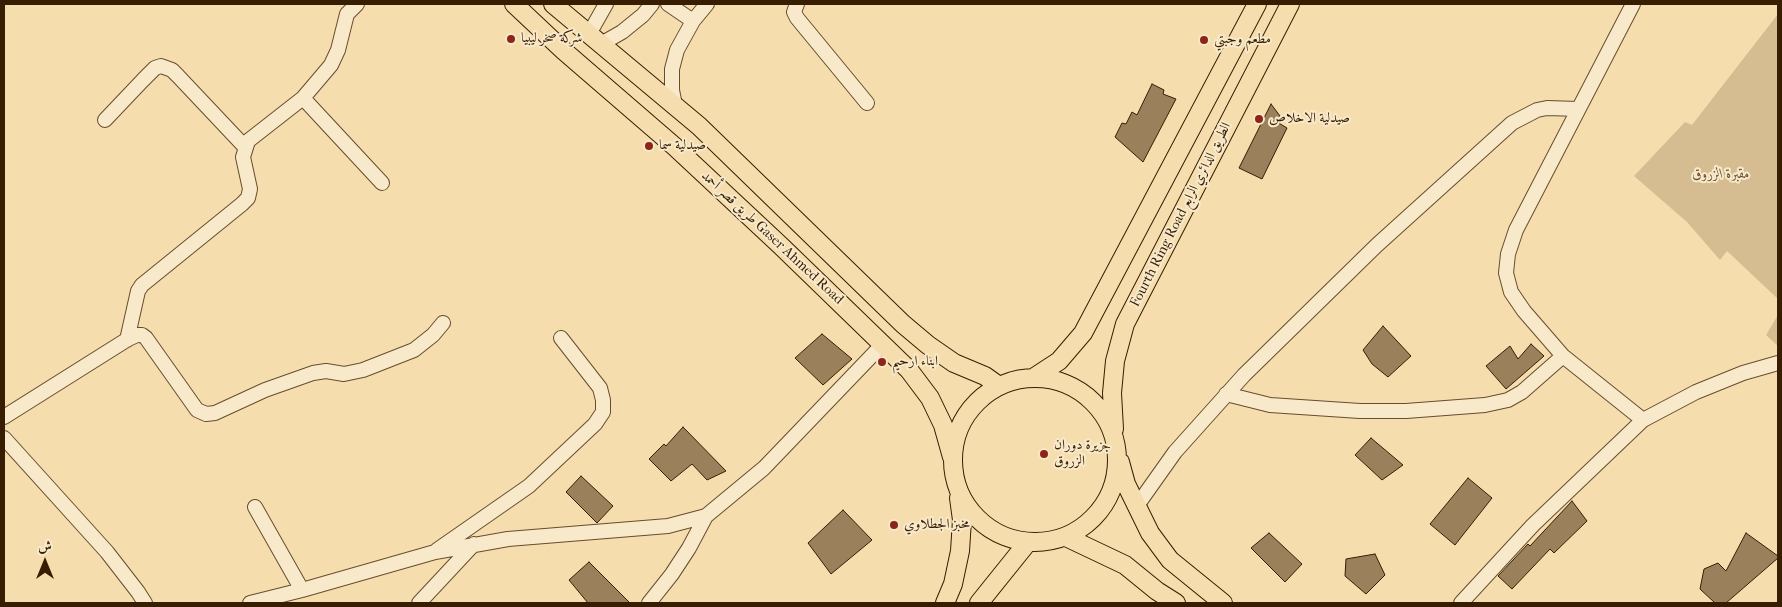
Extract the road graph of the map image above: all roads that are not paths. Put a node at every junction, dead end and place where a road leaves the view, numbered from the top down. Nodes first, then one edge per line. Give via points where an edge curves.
1 (357, 4) edge
2 (514, 4) edge
3 (553, 4) edge
4 (606, 4) edge
5 (652, 4) edge
6 (668, 4) edge
7 (707, 4) edge
8 (797, 4) edge
9 (1257, 4) edge
10 (1290, 4) edge
11 (1633, 4) edge
12 (693, 21) junction
13 (595, 39) junction
14 (303, 98) junction
15 (867, 103) dead end
16 (675, 105) junction
17 (1578, 109) junction
18 (105, 120) dead end
19 (245, 147) junction
20 (382, 183) dead end
21 (443, 323) dead end
22 (561, 338) dead end
23 (127, 340) junction
24 (883, 344) junction
25 (1563, 356) junction
26 (1778, 363) edge
27 (1034, 378) junction
28 (999, 386) junction
29 (1226, 394) junction
30 (4, 417) edge
31 (1643, 420) junction
32 (4, 438) edge
33 (1114, 438) junction
34 (1118, 455) junction
35 (952, 457) junction
36 (959, 492) junction
37 (256, 507) dead end
38 (1136, 507) junction
39 (706, 516) junction
40 (1066, 536) junction
41 (1028, 542) junction
42 (474, 544) junction
43 (434, 552) junction
44 (302, 590) junction
45 (145, 603) edge
46 (250, 603) edge
47 (419, 603) edge
48 (649, 603) edge
49 (945, 603) edge
50 (979, 603) edge
51 (1176, 603) edge
52 (1223, 603) edge
53 (1461, 603) edge

1 - 14 street via 348,14 331,66
2 - 24 main road, طريق قصر أحمد Gaser Ahmed Road via 674,146
3 - 13 main road, طريق قصر أحمد Gaser Ahmed Road
4 - 13 street
5 - 13 street via 622,32
6 - 12 street
7 - 12 street
8 - 15 street via 796,18
9 - 27 main road via 1083,333 1059,361
10 - 33 main road, Fourth Ring Road الطريق الدائري الرابع via 1125,324 1115,362 1112,393
11 - 17 street
12 - 16 street via 676,50 672,69
13 - 16 main road, طريق قصر أحمد Gaser Ahmed Road
14 - 19 street via 248,141
14 - 20 street
16 - 28 main road, طريق قصر أحمد Gaser Ahmed Road via 903,324 954,363 985,376
17 - 25 street via 1516,230 1506,273 1510,292
17 - 29 street via 1537,110 1512,123 1377,245
18 - 19 street via 160,66 178,76
19 - 23 street via 243,157 250,189 248,198 142,285
21 - 23 street via 414,350 363,370 344,374 313,372 206,414 197,410 146,338 137,335
22 - 43 street via 600,388 603,412 595,424 529,486
23 - 30 street
24 - 35 main road, طريق قصر أحمد Gaser Ahmed Road via 909,370 930,398 943,425
24 - 39 street via 764,468
25 - 29 street via 1522,392 1508,400 1485,405 1360,411 1270,405
25 - 31 street
26 - 31 street via 1743,372
27 - 28 main road
27 - 33 main road via 1052,379 1084,394 1098,406
28 - 35 main road via 984,395 961,423
29 - 38 street via 1175,452
31 - 53 street via 1534,526
32 - 45 street via 107,552
33 - 34 main road
34 - 38 main road
34 - 40 main road via 1115,481 1105,504 1088,524
35 - 36 main road via 953,475
36 - 41 main road via 966,506 986,527 1006,537
36 - 49 main road via 962,520 960,551
37 - 44 street
38 - 52 main road via 1170,560
39 - 42 street via 668,526 508,538
39 - 48 street via 672,574
40 - 41 main road
40 - 51 main road via 1125,565
41 - 50 main road
42 - 43 street
42 - 47 street
43 - 44 street
44 - 46 street

